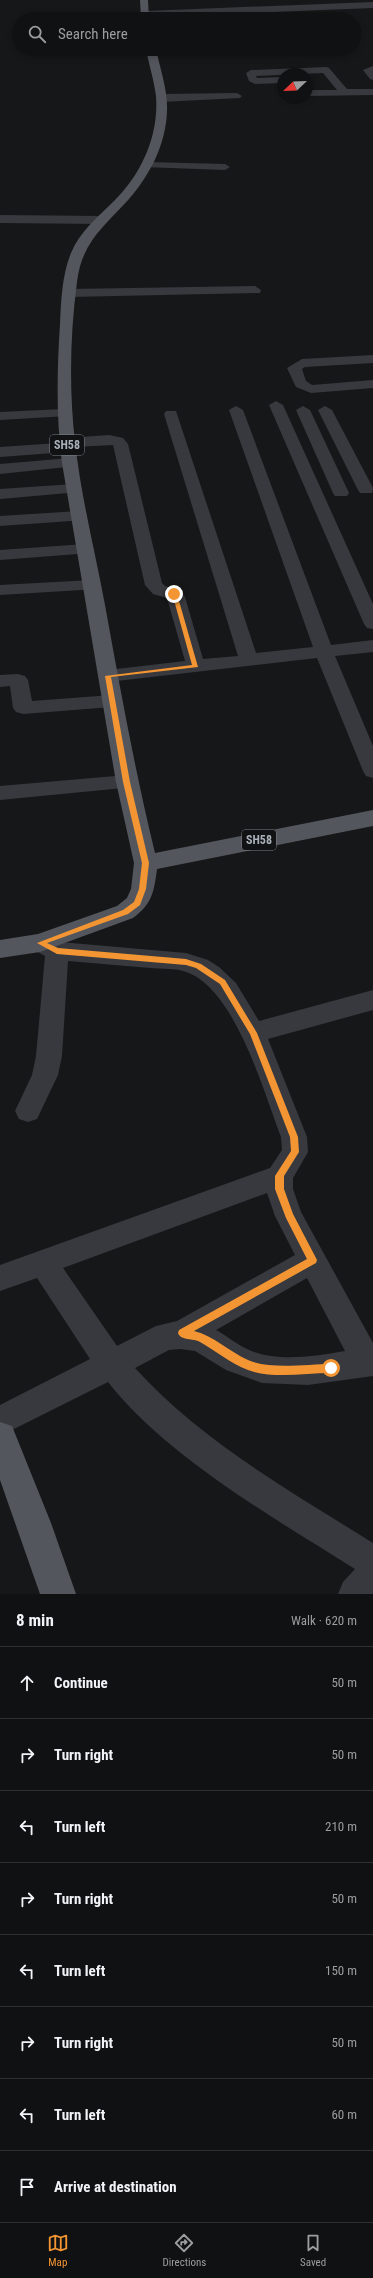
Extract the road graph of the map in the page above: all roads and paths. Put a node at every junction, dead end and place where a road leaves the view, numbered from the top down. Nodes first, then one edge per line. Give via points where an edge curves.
1 (144, 0) edge
2 (373, 6) edge
3 (145, 12) edge
4 (249, 12) edge
5 (153, 56) edge
6 (373, 69) edge
7 (313, 70) edge
8 (277, 71) edge
9 (373, 77) edge
10 (313, 79) edge
11 (334, 79) junction
12 (277, 80) edge
13 (344, 92) junction
14 (373, 92) edge
15 (313, 93) edge
16 (250, 96) dead end
17 (162, 98) junction
18 (147, 165) junction
19 (225, 166) dead end
20 (0, 219) edge
21 (103, 220) junction
22 (255, 290) dead end
23 (69, 293) junction
24 (373, 359) edge
25 (373, 384) edge
26 (276, 405) dead end
27 (0, 406) edge
28 (63, 408) junction
29 (236, 410) dead end
30 (303, 410) dead end
31 (326, 410) dead end
32 (171, 414) dead end
33 (0, 416) edge
34 (67, 445) junction
35 (0, 452) edge
36 (70, 464) junction
37 (0, 468) edge
38 (74, 489) junction
39 (370, 490) edge
40 (341, 493) junction
41 (0, 494) edge
42 (316, 495) junction
43 (79, 516) junction
44 (0, 521) edge
45 (85, 549) junction
46 (0, 555) edge
47 (92, 585) junction
48 (0, 590) edge
49 (373, 624) edge
50 (373, 646) edge
51 (324, 651) junction
52 (249, 660) junction
53 (196, 666) junction
54 (108, 676) junction
55 (0, 681) edge
56 (112, 701) junction
57 (373, 771) edge
58 (127, 782) junction
59 (0, 793) edge
60 (373, 818) edge
61 (146, 863) junction
62 (49, 947) junction
63 (0, 949) edge
64 (373, 1000) edge
65 (253, 1033) junction
66 (28, 1111) dead end
67 (280, 1176) junction
68 (313, 1260) junction
69 (43, 1263) junction
70 (0, 1278) edge
71 (183, 1333) junction
72 (370, 1362) edge
73 (112, 1364) junction
74 (0, 1421) edge
75 (0, 1438) edge
76 (373, 1562) edge
77 (373, 1574) edge
78 (58, 1594) edge
79 (355, 1594) edge

1 - 3 main road
2 - 4 street
5 - 17 main road, SH58
6 - 9 street via 368,70
7 - 11 street via 326,70
8 - 12 street via 251,72 252,79 255,80
10 - 11 street
11 - 13 street
13 - 14 street
13 - 15 street
16 - 17 street
17 - 18 main road, SH58 via 159,128
18 - 19 street
18 - 21 main road, SH58 via 135,184
20 - 21 street
21 - 23 main road, SH58 via 81,244 73,263
22 - 23 street
23 - 28 main road, SH58
24 - 25 street via 302,364 294,368 304,388
26 - 42 street
27 - 28 street
28 - 33 street
28 - 34 main road, SH58
29 - 51 street
30 - 40 street
31 - 39 street
32 - 52 street
34 - 35 street
34 - 36 main road, SH58
34 - 53 street via 109,440 118,441 120,444 154,585 176,597
36 - 37 street
36 - 38 main road, SH58
38 - 41 street
38 - 43 main road, SH58
39 - 40 street
40 - 42 street
42 - 49 street
43 - 44 street
43 - 45 main road, SH58
45 - 46 street
45 - 47 main road, SH58
47 - 48 street
47 - 54 main road, SH58
50 - 51 street
51 - 52 street
51 - 57 street
52 - 53 street
53 - 54 street
54 - 56 main road, SH58
55 - 56 street via 18,680 23,708
56 - 58 main road, SH58
58 - 59 street
58 - 61 main road, SH58
60 - 61 main road, SH58
61 - 62 main road via 143,889 137,903 126,912
62 - 63 main road
62 - 65 street via 186,962 198,966 223,982
62 - 66 street via 49,1056 45,1075
64 - 65 street
65 - 67 street via 294,1137 295,1152
67 - 68 street via 279,1189 289,1216
67 - 69 street
68 - 71 street
68 - 72 street
69 - 70 street
69 - 73 street
71 - 72 street via 201,1337 250,1366 308,1370
71 - 73 street via 166,1336
73 - 74 street
73 - 76 street via 133,1388 179,1430 248,1482
75 - 78 main road via 34,1523
77 - 79 street

